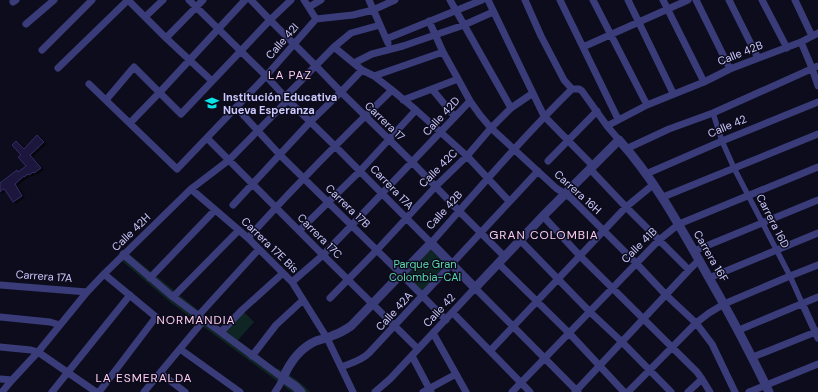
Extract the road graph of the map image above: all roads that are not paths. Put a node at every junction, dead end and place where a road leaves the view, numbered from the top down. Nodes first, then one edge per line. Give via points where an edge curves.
1 (54, 0) edge
2 (92, 0) edge
3 (128, 0) edge
4 (163, 0) edge
5 (188, 0) edge
6 (203, 0) edge
7 (245, 0) edge
8 (251, 0) edge
9 (291, 0) edge
10 (304, 0) edge
11 (321, 0) edge
12 (368, 0) edge
13 (395, 0) edge
14 (450, 0) edge
15 (482, 0) edge
16 (488, 0) edge
17 (524, 0) edge
18 (560, 0) edge
19 (593, 0) edge
20 (628, 0) edge
21 (662, 0) edge
22 (688, 0) edge
23 (696, 0) edge
24 (729, 0) edge
25 (762, 0) edge
26 (795, 0) edge
27 (196, 7) junction
28 (309, 7) junction
29 (667, 9) junction
30 (373, 10) junction
31 (456, 11) junction
32 (493, 12) junction
33 (146, 17) junction
34 (316, 18) junction
35 (270, 20) junction
36 (429, 21) junction
37 (639, 22) junction
38 (26, 24) dead end
39 (380, 25) junction
40 (464, 25) junction
41 (218, 29) junction
42 (612, 34) junction
43 (435, 35) junction
44 (815, 35) edge
45 (166, 38) junction
46 (386, 39) junction
47 (801, 42) junction
48 (294, 44) junction
49 (334, 47) junction
50 (583, 47) junction
51 (787, 48) junction
52 (391, 49) junction
53 (42, 50) dead end
54 (241, 52) junction
55 (443, 52) junction
56 (758, 58) junction
57 (189, 60) junction
58 (354, 63) junction
59 (316, 66) junction
60 (815, 67) edge
61 (58, 68) dead end
62 (730, 69) junction
63 (362, 70) junction
64 (266, 76) junction
65 (374, 76) junction
66 (458, 79) junction
67 (212, 81) junction
68 (704, 82) junction
69 (88, 84) dead end
70 (818, 86) edge
71 (432, 89) junction
72 (572, 89) junction
73 (392, 90) junction
74 (160, 92) junction
75 (341, 92) junction
76 (533, 93) junction
77 (673, 94) junction
78 (286, 99) junction
79 (106, 100) junction
80 (403, 100) junction
81 (470, 101) junction
82 (818, 102) edge
83 (647, 105) junction
84 (236, 107) junction
85 (511, 108) junction
86 (416, 110) junction
87 (597, 111) junction
88 (713, 113) junction
89 (365, 116) junction
90 (544, 116) junction
91 (455, 117) junction
92 (618, 119) junction
93 (310, 122) junction
94 (130, 123) junction
95 (607, 126) junction
96 (492, 128) junction
97 (258, 132) junction
98 (441, 132) junction
99 (818, 134) edge
100 (207, 138) junction
101 (389, 140) junction
102 (618, 140) junction
103 (568, 141) junction
104 (722, 141) junction
105 (335, 146) junction
106 (514, 149) junction
107 (626, 149) junction
108 (280, 155) junction
109 (467, 156) junction
110 (229, 160) junction
111 (548, 161) dead end
112 (412, 162) junction
113 (592, 167) junction
114 (818, 167) edge
115 (734, 168) junction
116 (360, 171) junction
117 (538, 171) junction
118 (646, 174) junction
119 (303, 178) junction
120 (488, 178) junction
121 (252, 184) junction
122 (654, 184) junction
123 (436, 186) junction
124 (191, 189) junction
125 (382, 194) junction
126 (565, 194) junction
127 (748, 196) junction
128 (663, 197) junction
129 (818, 200) edge
130 (509, 201) junction
131 (328, 202) junction
132 (233, 205) dead end
133 (276, 207) junction
134 (626, 207) junction
135 (215, 210) junction
136 (459, 211) junction
137 (543, 216) junction
138 (406, 218) junction
139 (762, 223) junction
140 (679, 224) junction
141 (352, 225) junction
142 (239, 230) junction
143 (299, 231) junction
144 (603, 231) junction
145 (480, 233) junction
146 (818, 233) edge
147 (248, 238) junction
148 (520, 240) junction
149 (659, 240) junction
150 (430, 243) junction
151 (259, 249) junction
152 (377, 250) junction
153 (777, 250) junction
154 (694, 251) junction
155 (123, 254) junction
156 (323, 255) junction
157 (580, 256) junction
158 (501, 260) junction
159 (699, 260) junction
160 (636, 263) junction
161 (451, 264) junction
162 (818, 265) edge
163 (689, 270) junction
164 (283, 273) junction
165 (104, 274) junction
166 (401, 274) junction
167 (790, 276) junction
168 (150, 278) junction
169 (709, 278) junction
170 (558, 279) junction
171 (348, 280) junction
172 (292, 282) junction
173 (0, 285) edge
174 (475, 288) junction
175 (612, 288) junction
176 (87, 292) junction
177 (130, 295) junction
178 (422, 295) junction
179 (666, 295) junction
180 (174, 297) junction
181 (818, 297) edge
182 (330, 298) dead end
183 (304, 300) junction
184 (536, 302) junction
185 (802, 303) junction
186 (372, 304) junction
187 (724, 304) junction
188 (590, 312) junction
189 (453, 313) junction
190 (0, 317) edge
191 (201, 318) junction
192 (446, 320) junction
193 (643, 320) junction
194 (696, 323) junction
195 (60, 324) junction
196 (394, 326) junction
197 (513, 326) junction
198 (739, 330) junction
199 (220, 332) junction
200 (433, 333) junction
201 (569, 333) junction
202 (817, 333) edge
203 (327, 338) junction
204 (622, 342) junction
205 (0, 347) edge
206 (672, 348) junction
207 (180, 349) junction
208 (418, 350) junction
209 (490, 351) junction
210 (38, 352) junction
211 (252, 356) junction
212 (412, 356) junction
213 (753, 357) junction
214 (545, 358) junction
215 (818, 364) edge
216 (599, 366) junction
217 (340, 367) junction
218 (649, 370) junction
219 (68, 372) junction
220 (160, 374) junction
221 (456, 374) junction
222 (283, 378) junction
223 (0, 379) edge
224 (702, 379) junction
225 (12, 380) junction
226 (522, 383) junction
227 (767, 389) edge
228 (428, 391) edge
229 (576, 391) edge
230 (2, 392) edge
231 (52, 392) edge
232 (98, 392) edge
233 (144, 392) edge
234 (185, 392) edge
235 (240, 392) edge
236 (275, 392) edge
237 (301, 392) edge
238 (353, 392) edge
239 (375, 392) edge
240 (466, 392) edge
241 (512, 392) edge
242 (530, 392) edge
243 (624, 392) edge
244 (628, 392) edge
245 (671, 392) edge
246 (688, 392) edge
247 (710, 392) edge
248 (735, 392) edge
249 (749, 392) edge

1 - 38 street
2 - 53 street
3 - 33 street
3 - 61 street
4 - 33 street
5 - 27 street, Carrera 17A
6 - 27 street
7 - 41 street
8 - 35 street, Carrera 17
9 - 35 street
10 - 28 street
11 - 28 street
12 - 30 street
13 - 30 street
14 - 31 street
15 - 31 street
16 - 32 street
17 - 72 street via 564,80
18 - 50 street
19 - 42 street
20 - 37 street
21 - 29 street
22 - 29 street
23 - 62 street
24 - 56 street
25 - 51 street
26 - 44 street
27 - 41 street, Carrera 17A
27 - 45 street
28 - 34 street
29 - 37 street
29 - 68 street
30 - 34 street via 347,16
30 - 39 street
31 - 36 street
31 - 40 street
32 - 40 street
32 - 76 street
33 - 45 street
34 - 48 street, Calle 42I
35 - 48 street, Carrera 17
35 - 54 street
36 - 43 street, Carrera 16H
36 - 46 street
37 - 42 street
37 - 77 street
39 - 46 street
39 - 49 street, Calle 42H via 351,33
40 - 43 street
40 - 85 street
41 - 54 street, Carrera 17A
41 - 57 street
42 - 50 street
42 - 83 street
43 - 52 street
43 - 55 street, Carrera 16H
44 - 47 street, Calle 42B
45 - 57 street
46 - 52 street
47 - 51 street, Calle 42B
47 - 60 street
48 - 59 street, Carrera 17
48 - 64 street, Calle 42I
49 - 58 street
49 - 59 street, Calle 42H
50 - 92 street
51 - 56 street, Calle 42B
52 - 58 street via 372,54
54 - 64 street, Carrera 17A
54 - 67 street
55 - 65 street
55 - 66 street, Carrera 16H
56 - 62 street, Calle 42B
57 - 67 street
57 - 74 street
58 - 63 street
59 - 75 street, Carrera 17
59 - 78 street, Calle 42H
60 - 70 street
60 - 88 street
62 - 68 street, Calle 42B
63 - 65 street
63 - 75 street
64 - 78 street, Carrera 17A
64 - 84 street, Calle 42I
65 - 73 street
66 - 71 street
66 - 81 street, Carrera 16H
67 - 74 street via 182,114
68 - 77 street, Calle 42B
69 - 79 street
71 - 80 street
71 - 91 street
72 - 87 street via 582,91
72 - 90 street, Calle 42B
73 - 80 street
73 - 89 street
74 - 79 street via 134,67
74 - 94 street
75 - 89 street, Carrera 17
75 - 93 street
76 - 85 street, Calle 42C
76 - 90 street
77 - 83 street, Calle 42B
78 - 93 street, Carrera 17A
78 - 97 street, Calle 42H
79 - 94 street
80 - 86 street
81 - 91 street, Calle 42D
81 - 96 street, Carrera 16H
82 - 104 street, Calle 42
83 - 92 street, Calle 42B
84 - 97 street, Carrera 17B
84 - 100 street, Calle 42I
85 - 96 street, Calle 42C
86 - 98 street
86 - 101 street
87 - 95 street
87 - 103 street
88 - 104 street, Carrera 16D
88 - 107 street via 669,129
89 - 101 street, Carrera 17
89 - 105 street
90 - 103 street
90 - 106 street, Calle 42B
91 - 98 street, Calle 42D
92 - 95 street, Calle 42B
93 - 105 street, Carrera 17A
93 - 108 street
94 - 100 street, Calle 42I via 177,169
95 - 102 street
96 - 106 street, Carrera 16H
96 - 109 street, Calle 42C
97 - 108 street, Carrera 17B
97 - 110 street, Calle 42H
98 - 109 street
98 - 112 street, Calle 42D
99 - 115 street
100 - 110 street, Carrera 17C
101 - 112 street, Carrera 17
101 - 116 street
102 - 107 street, Carrera 16F
102 - 113 street, Calle 42
103 - 111 street
103 - 113 street
104 - 115 street, Carrera 16D
104 - 118 street, Calle 42
105 - 116 street, Carrera 17A
105 - 119 street
106 - 117 street, Carrera 16H
106 - 120 street, Calle 42B
107 - 118 street, Carrera 16F
108 - 119 street, Carrera 17B
108 - 121 street
109 - 120 street
109 - 123 street, Calle 42C
110 - 121 street, Carrera 17C
110 - 124 street, Calle 42H
112 - 123 street, Carrera 17
112 - 125 street, Calle 42D
113 - 126 street, Calle 42
113 - 134 street
114 - 127 street, Calle 41B
115 - 127 street, Carrera 16D
115 - 128 street
116 - 125 street, Carrera 17A
116 - 131 street
117 - 126 street, Carrera 16H
117 - 130 street, Calle 42A
118 - 122 street, Carrera 16F
119 - 131 street, Carrera 17B
119 - 133 street
120 - 130 street
120 - 136 street, Calle 42B
121 - 132 street
121 - 133 street, Carrera 17C
122 - 128 street, Carrera 16F
122 - 134 street
123 - 136 street, Carrera 17
123 - 138 street, Calle 42C
124 - 135 street, Carrera 17E Bis
124 - 155 street, Calle 42H
125 - 138 street, Carrera 17A
125 - 141 street, Calle 42D
126 - 137 street, Calle 42
126 - 144 street, Carrera 16H
127 - 139 street, Carrera 16D
127 - 140 street, Calle 41B
128 - 140 street, Carrera 16F
129 - 139 street
130 - 145 street, Calle 42A
131 - 141 street, Carrera 17B
131 - 143 street
133 - 143 street, Carrera 17C
133 - 147 street
134 - 144 street
134 - 149 street
135 - 142 street, Carrera 17E Bis
135 - 168 street
136 - 145 street, Carrera 17
136 - 150 street, Calle 42B
137 - 148 street, Calle 42
137 - 157 street
138 - 150 street, Carrera 17A
138 - 152 street, Calle 42C
139 - 153 street, Carrera 16D
139 - 154 street
140 - 149 street, Calle 41B
140 - 154 street, Carrera 16F
141 - 152 street, Carrera 17B
141 - 156 street, Calle 42D
142 - 147 street, Carrera 17E Bis
142 - 180 street
143 - 156 street, Carrera 17C
144 - 157 street
144 - 160 street, Carrera 16H
145 - 158 street, Carrera 17
145 - 161 street, Calle 42A
146 - 153 street
147 - 151 street, Carrera 17E Bis
148 - 158 street, Calle 42
148 - 170 street
149 - 160 street, Calle 41B
149 - 163 street
150 - 161 street, Carrera 17A
150 - 166 street, Calle 42B
151 - 164 street, Carrera 17E Bis
151 - 191 street
152 - 166 street, Carrera 17B
152 - 171 street, Calle 42C
153 - 167 street, Carrera 16D
153 - 169 street
154 - 159 street, Carrera 16F
155 - 165 street, Calle 42H
155 - 168 street
156 - 171 street, Carrera 17C
156 - 172 street, Calle 42D
157 - 170 street
157 - 175 street
158 - 174 street, Calle 42
158 - 184 street, Carrera 17
159 - 163 street
159 - 169 street, Carrera 16F
160 - 175 street, Calle 41B
160 - 179 street, Carrera 16H
161 - 174 street, Carrera 17A
161 - 178 street, Calle 42A
162 - 167 street
163 - 179 street
164 - 172 street, Carrera 17E Bis
164 - 199 street
165 - 176 street, Calle 42H
165 - 177 street
166 - 178 street, Carrera 17B
166 - 186 street, Calle 42B
167 - 185 street, Carrera 16D
167 - 187 street
168 - 180 street
169 - 187 street, Carrera 16F
170 - 184 street
170 - 188 street
171 - 182 street, Calle 42C
171 - 186 street, Carrera 17C
172 - 183 street, Carrera 17E Bis
173 - 176 street, Carrera 17A
174 - 189 street, Calle 42
174 - 197 street, Carrera 17A
175 - 188 street, Calle 41B
175 - 193 street
176 - 195 street, Calle 42H
177 - 219 street
177 - 232 street via 156,317
178 - 192 street, Carrera 17B
178 - 196 street, Calle 42A
179 - 193 street
179 - 194 street, Carrera 16H
180 - 191 street
181 - 185 street
183 - 203 street, Carrera 17E Bis
183 - 211 street via 276,325
184 - 197 street
184 - 201 street, Carrera 17
185 - 198 street
185 - 202 street, Carrera 16D
186 - 196 street, Carrera 17C
186 - 203 street, Calle 42B via 351,326
187 - 194 street
187 - 198 street, Carrera 16F
188 - 201 street, Calle 41B
188 - 204 street
189 - 192 street, Calle 42
189 - 209 street
190 - 195 street
191 - 199 street
191 - 207 street
192 - 200 street, Calle 42
193 - 204 street
193 - 206 street
194 - 206 street
194 - 248 street, Carrera 16H via 712,344
195 - 210 street, Calle 42H
196 - 208 street, Carrera 17C
196 - 217 street, Calle 42A via 364,358
197 - 209 street
197 - 214 street, Carrera 17A
198 - 213 street, Carrera 16F
199 - 211 street
200 - 208 street, Calle 42
200 - 221 street
201 - 214 street, Calle 41B
201 - 216 street, Carrera 17
202 - 213 street
203 - 217 street, Carrera 17E Bis
203 - 222 street via 314,342 300,352 291,362
204 - 216 street
204 - 218 street
205 - 210 street
206 - 218 street
206 - 224 street
207 - 220 street
207 - 235 street
208 - 212 street, Calle 42
209 - 226 street
210 - 219 street
210 - 225 street, Calle 42H
211 - 222 street
212 - 228 street
212 - 239 street, Calle 42
213 - 227 street, Carrera 16F
214 - 226 street, Calle 41B
214 - 229 street, Carrera 17A
215 - 227 street
216 - 229 street
216 - 243 street, Carrera 17
217 - 238 street, Carrera 17E Bis
218 - 244 street
218 - 245 street
219 - 231 street
219 - 232 street
220 - 233 street
220 - 234 street
221 - 228 street
221 - 240 street
222 - 236 street
222 - 237 street
223 - 225 street
224 - 246 street
224 - 247 street
225 - 230 street, Calle 42H
226 - 241 street, Calle 41B
226 - 242 street
227 - 249 street

